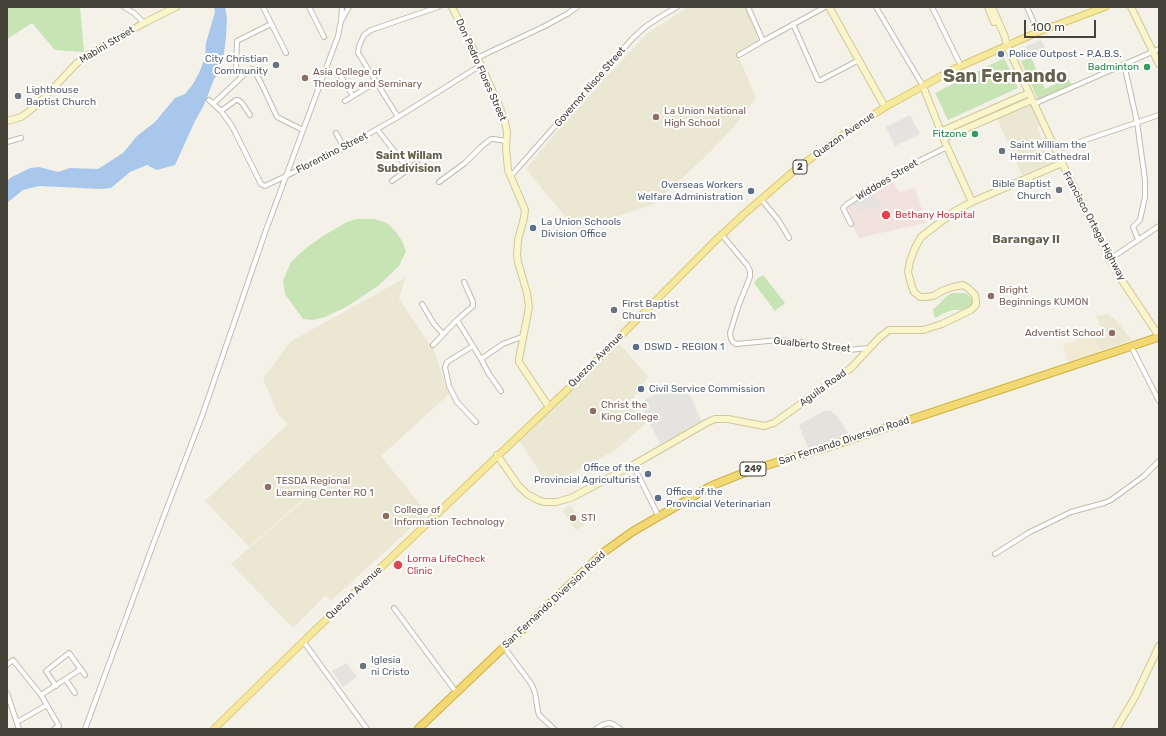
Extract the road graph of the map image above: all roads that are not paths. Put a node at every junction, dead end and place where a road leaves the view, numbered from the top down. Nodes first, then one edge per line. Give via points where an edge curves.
1 (124, 7) edge
2 (176, 7) edge
3 (263, 7) edge
4 (309, 7) edge
5 (342, 7) edge
6 (349, 7) edge
7 (438, 7) edge
8 (452, 7) edge
9 (578, 7) edge
10 (677, 7) edge
11 (748, 7) edge
12 (825, 7) edge
13 (829, 7) edge
14 (876, 7) edge
15 (932, 7) edge
16 (988, 7) edge
17 (992, 7) edge
18 (1027, 7) edge
19 (1105, 7) edge
20 (1131, 7) edge
21 (341, 21) junction
22 (144, 23) junction
23 (271, 24) junction
24 (793, 24) junction
25 (1038, 32) junction
26 (324, 38) dead end
27 (763, 40) junction
28 (1007, 46) junction
29 (1156, 50) edge
30 (286, 53) dead end
31 (739, 56) dead end
32 (477, 58) junction
33 (859, 60) junction
34 (1124, 64) junction
35 (1159, 64) edge
36 (481, 65) junction
37 (961, 66) junction
38 (236, 69) dead end
39 (338, 72) dead end
40 (376, 82) junction
41 (923, 86) junction
42 (1029, 93) junction
43 (354, 96) junction
44 (209, 100) dead end
45 (345, 101) dead end
46 (1033, 102) junction
47 (213, 104) junction
48 (885, 107) junction
49 (221, 111) junction
50 (250, 115) dead end
51 (1159, 115) edge
52 (398, 117) junction
53 (7, 120) edge
54 (1137, 122) junction
55 (377, 129) junction
56 (303, 130) junction
57 (942, 131) junction
58 (336, 133) dead end
59 (21, 138) dead end
60 (944, 138) junction
61 (506, 141) junction
62 (7, 142) edge
63 (948, 147) junction
64 (344, 148) junction
65 (1056, 150) junction
66 (417, 163) dead end
67 (1062, 163) junction
68 (408, 170) junction
69 (285, 177) junction
70 (510, 177) junction
71 (392, 181) dead end
72 (439, 182) dead end
73 (761, 199) junction
74 (972, 202) junction
75 (851, 224) dead end
76 (1159, 226) edge
77 (722, 235) junction
78 (789, 238) dead end
79 (1138, 239) junction
80 (1110, 259) junction
81 (464, 282) dead end
82 (422, 304) dead end
83 (457, 320) junction
84 (444, 334) junction
85 (524, 336) junction
86 (1159, 336) edge
87 (433, 345) dead end
88 (473, 346) junction
89 (1131, 346) junction
90 (869, 348) junction
91 (481, 359) junction
92 (501, 391) dead end
93 (1159, 401) edge
94 (549, 407) junction
95 (476, 422) dead end
96 (497, 455) junction
97 (1159, 461) edge
98 (633, 466) junction
99 (659, 517) junction
100 (995, 554) dead end
101 (394, 608) dead end
102 (303, 641) junction
103 (1159, 646) edge
104 (504, 648) junction
105 (7, 665) edge
106 (81, 669) junction
107 (85, 674) dead end
108 (66, 680) junction
109 (56, 686) junction
110 (75, 692) dead end
111 (456, 692) junction
112 (7, 693) edge
113 (41, 696) junction
114 (47, 705) junction
115 (17, 722) junction
116 (19, 729) edge
117 (54, 729) edge
118 (85, 729) edge
119 (214, 729) edge
120 (367, 729) edge
121 (418, 729) edge
122 (554, 729) edge
123 (596, 729) edge
124 (620, 729) edge
125 (1116, 729) edge

1 - 22 street
2 - 22 street, Mabini Street
3 - 23 street
4 - 26 street
5 - 21 street
6 - 21 street
7 - 40 street via 371,30 364,35 358,53
8 - 32 street, Don Pedro Flores Street
9 - 32 street via 545,26
10 - 70 street, Governor Nisce Street via 645,27 632,39
11 - 27 street
12 - 24 street
13 - 33 street
14 - 41 street
15 - 37 street
16 - 28 street
17 - 28 street
18 - 25 street
19 - 25 main road, Quezon Avenue / 2
20 - 29 street
21 - 56 street via 338,36
22 - 53 street, Mabini Street via 86,56 27,113
23 - 30 street
23 - 38 street via 238,41
24 - 27 street
24 - 33 street via 818,80
25 - 28 main road, Quezon Avenue / 2
27 - 31 street
28 - 37 main road, Quezon Avenue / 2
28 - 42 street, Francisco Ortega Highway
29 - 34 street
29 - 35 street
32 - 36 street, Don Pedro Flores Street
33 - 48 street
34 - 46 street
34 - 54 street
36 - 52 street, Florentino Street
36 - 61 street, Don Pedro Flores Street via 505,122
37 - 41 main road, Quezon Avenue / 2
39 - 43 street
40 - 43 street
40 - 52 street
41 - 48 main road, Quezon Avenue / 2
41 - 57 street
42 - 46 street, Francisco Ortega Highway
42 - 57 street
43 - 45 street
44 - 47 street, Florentino Street
46 - 60 street
46 - 65 street, Francisco Ortega Highway
47 - 49 street, Florentino Street
47 - 56 street via 252,69 277,117
48 - 73 main road, Quezon Avenue / 2 via 807,161
49 - 50 street via 238,100
49 - 69 street, Florentino Street via 232,126 262,186
51 - 54 street
52 - 55 street, Florentino Street
54 - 65 street
54 - 79 street via 1145,180 1140,220 1133,227
55 - 64 street, Florentino Street
55 - 68 street
56 - 69 street
57 - 60 street
58 - 64 street
59 - 62 street
60 - 63 street
61 - 70 street, Don Pedro Flores Street
61 - 72 street via 491,140 466,163
63 - 74 street
63 - 75 street, Widdoes Street via 882,181 842,208
64 - 69 street, Florentino Street
65 - 67 street, Francisco Ortega Highway
66 - 68 street
67 - 74 street
67 - 80 street, Francisco Ortega Highway
68 - 71 street
69 - 118 street via 202,416
70 - 85 street, Don Pedro Flores Street via 525,210 517,255 529,307
73 - 77 main road, Quezon Avenue / 2
73 - 78 street
74 - 90 street, Aguila Road via 921,237 908,272 914,292 920,297 933,296 963,285 975,295 976,305 966,313 934,327 923,330 889,330
76 - 79 street
77 - 90 street, Gualberto Street via 750,271 730,333 732,342 736,344 779,340 848,350
77 - 94 main road, Quezon Avenue / 2
79 - 80 street
80 - 86 street, Francisco Ortega Highway
81 - 83 street via 474,305
82 - 84 street via 434,324
83 - 84 street
83 - 88 street
84 - 87 street
85 - 91 street via 503,344
85 - 94 street, Don Pedro Flores Street via 519,362
86 - 89 highway, San Fernando Diversion Road / 249
88 - 91 street
88 - 95 street via 447,362 445,367 458,402
89 - 93 street
89 - 99 highway, San Fernando Diversion Road / 249 via 828,447 751,470 711,486
90 - 98 street, Aguila Road via 851,368 774,423 764,426 715,419
91 - 92 street
94 - 96 main road, Quezon Avenue / 2
96 - 98 street, Aguila Road via 523,490 544,502 571,498
96 - 102 main road, Quezon Avenue / 2
97 - 100 street via 1144,476 1111,500 1070,512 1030,532
98 - 99 street
99 - 104 highway, San Fernando Diversion Road / 249 via 632,532 599,557
101 - 111 street
102 - 119 main road, Quezon Avenue / 2
102 - 120 street
103 - 125 street via 1135,697
104 - 111 highway, San Fernando Diversion Road / 249
104 - 122 street via 532,685 539,715
105 - 113 street via 14,660
106 - 107 street
106 - 108 street
106 - 109 street via 74,655 69,653 46,671
108 - 109 street
108 - 110 street
109 - 113 street
111 - 121 highway, San Fernando Diversion Road / 249
112 - 115 street
113 - 114 street
114 - 115 street
114 - 117 street via 59,726
115 - 116 street
123 - 124 street via 609,723

